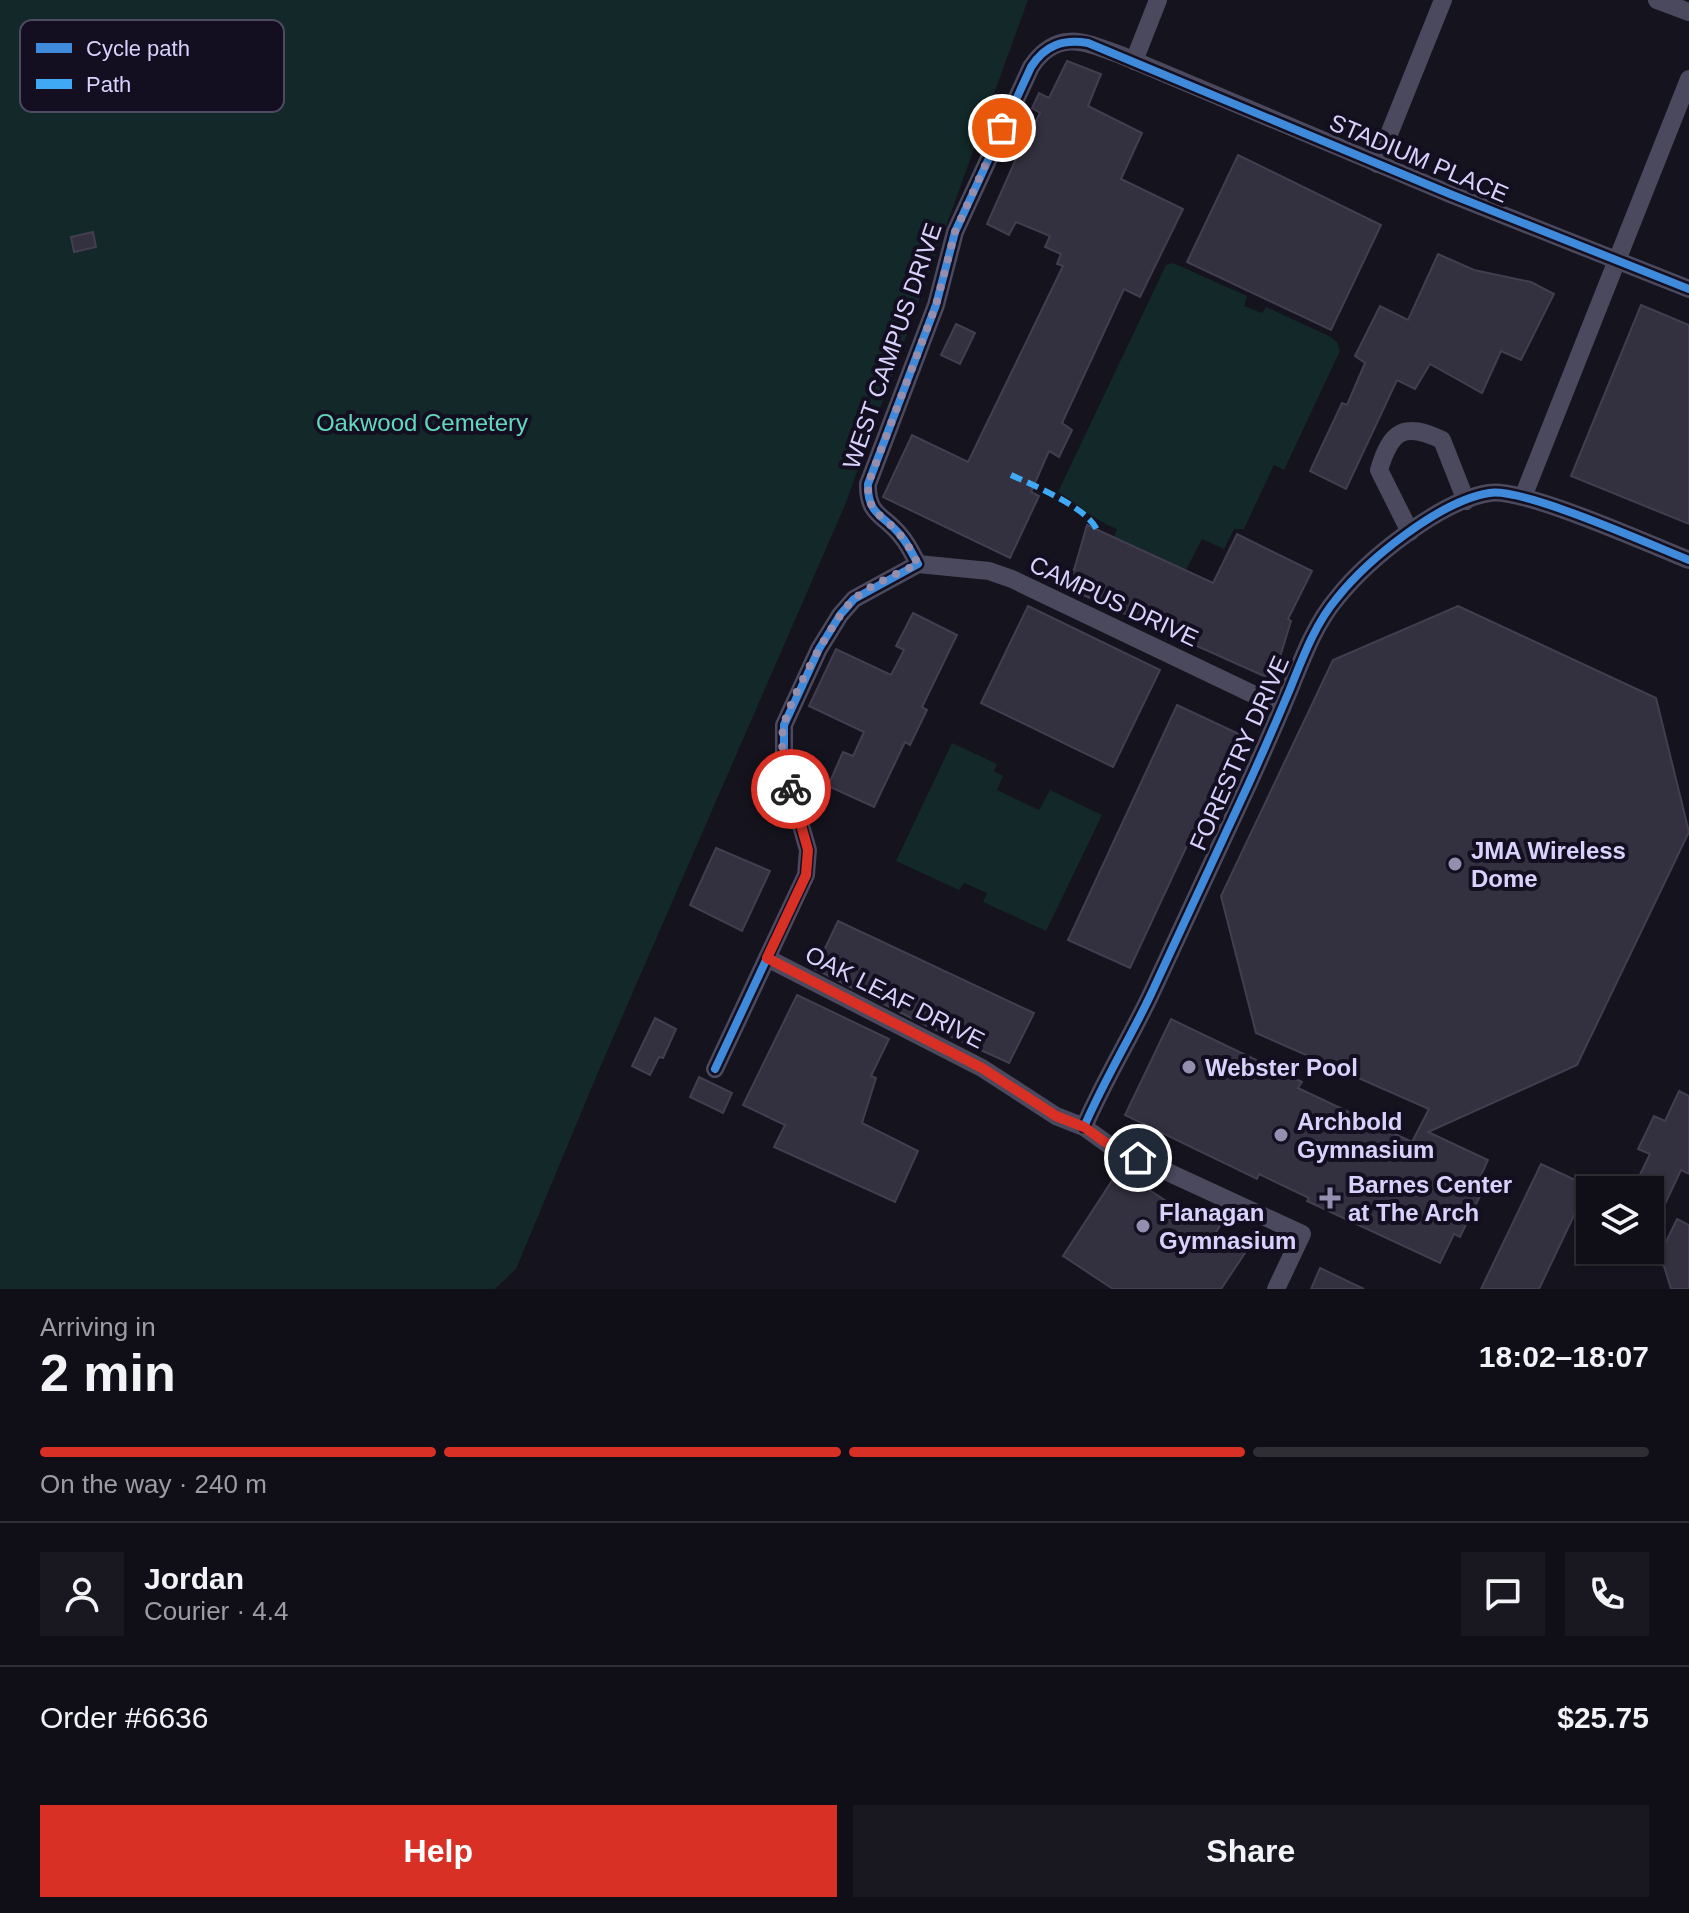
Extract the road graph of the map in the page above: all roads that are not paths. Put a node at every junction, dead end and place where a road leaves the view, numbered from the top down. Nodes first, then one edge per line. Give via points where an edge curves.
1 (1158, 0) edge
2 (1443, 0) edge
3 (1657, 0) edge
4 (1689, 12) edge
5 (1134, 61) junction
6 (1689, 79) edge
7 (1377, 164) junction
8 (1617, 261) junction
9 (1689, 289) edge
10 (1523, 497) junction
11 (1466, 501) junction
12 (1410, 532) junction
13 (1689, 560) edge
14 (918, 564) junction
15 (1282, 708) junction
16 (767, 958) junction
17 (715, 1069) dead end
18 (1084, 1127) junction
19 (1276, 1289) edge

1 - 5 street
2 - 7 street
3 - 4 street
5 - 7 street, STADIUM PLACE
5 - 14 street, WEST CAMPUS DRIVE via 1073,40 1039,54 959,224 936,305 868,484 876,514 900,534
6 - 8 street
7 - 8 street, STADIUM PLACE
8 - 9 street, STADIUM PLACE
8 - 10 street
10 - 11 street, FORESTRY DRIVE via 1492,493
10 - 13 street, FORESTRY DRIVE
11 - 12 street, FORESTRY DRIVE
11 - 12 street via 1442,440 1420,430 1401,433 1386,445 1379,470
12 - 15 street, FORESTRY DRIVE via 1336,599 1314,631
14 - 15 street, CAMPUS DRIVE via 989,571 1012,579
14 - 16 street via 854,599 840,615 784,725 784,766 808,850 806,875
15 - 18 street, FORESTRY DRIVE via 1152,993
16 - 17 street
16 - 18 street, OAK LEAF DRIVE via 982,1068 1056,1116
18 - 19 street, OAK LEAF DRIVE via 1109,1145 1302,1234

